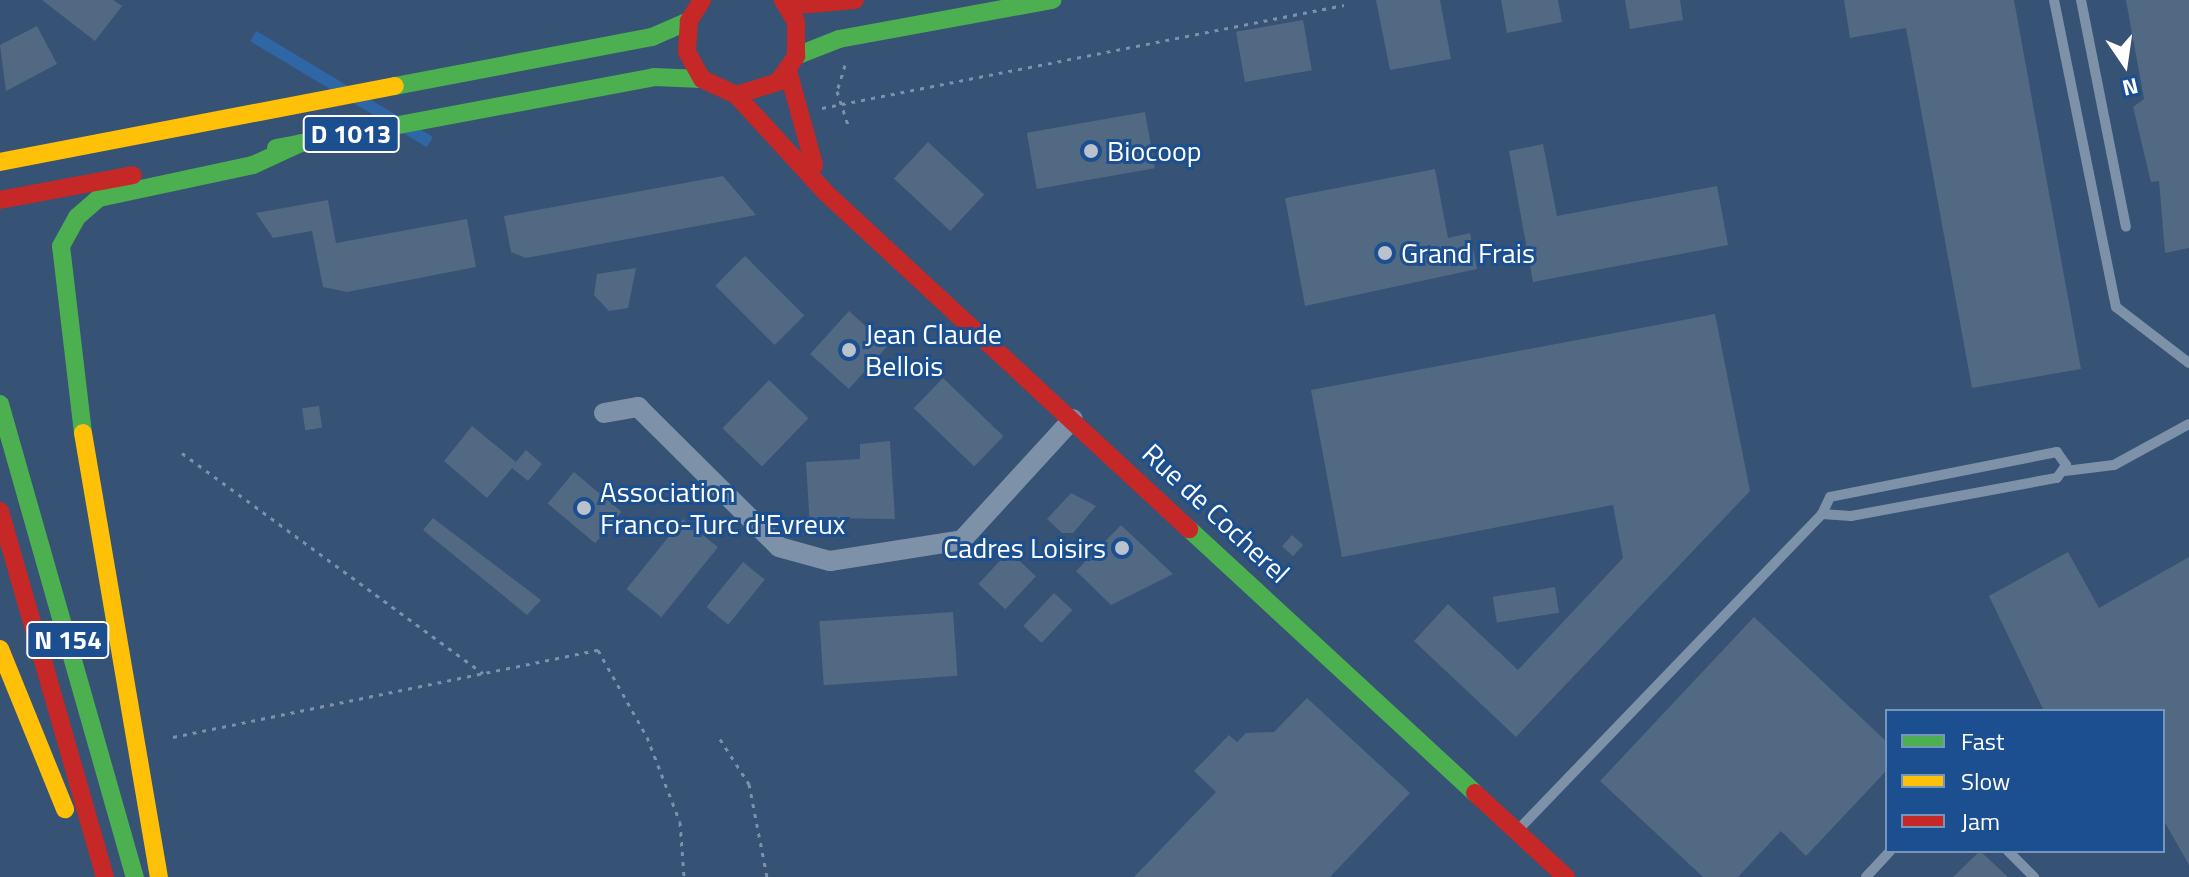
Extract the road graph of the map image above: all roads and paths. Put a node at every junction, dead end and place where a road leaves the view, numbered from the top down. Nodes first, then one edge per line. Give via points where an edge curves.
1 (702, 0) edge
2 (855, 0) edge
3 (1052, 0) edge
4 (2054, 0) edge
5 (2081, 0) edge
6 (785, 3) edge
7 (1344, 5) dead end
8 (689, 21) junction
9 (847, 54) dead end
10 (792, 64) junction
11 (702, 79) junction
12 (736, 95) junction
13 (841, 105) junction
14 (815, 109) dead end
15 (849, 128) dead end
16 (301, 143) junction
17 (0, 162) edge
18 (826, 193) junction
19 (0, 200) edge
20 (2126, 227) dead end
21 (2189, 363) edge
22 (0, 404) edge
23 (604, 413) dead end
24 (1073, 419) junction
25 (2189, 424) edge
26 (182, 453) dead end
27 (2065, 471) junction
28 (0, 511) edge
29 (1822, 514) junction
30 (0, 649) edge
31 (483, 673) junction
32 (173, 737) dead end
33 (720, 739) dead end
34 (1517, 831) junction
35 (1888, 853) edge
36 (2010, 853) edge
37 (88, 877) edge
38 (105, 877) edge
39 (135, 877) edge
40 (159, 877) edge
41 (684, 877) edge
42 (767, 877) edge
43 (1566, 877) edge
44 (1866, 877) edge
45 (2034, 877) edge

1 - 8 main road
2 - 6 main road
3 - 10 main road via 839,39
4 - 21 lane via 2116,307
5 - 20 lane
6 - 10 main road, Rue de Cocherel
7 - 13 path
8 - 11 main road via 687,52
8 - 17 main road, D 1013 via 652,37
9 - 13 path
10 - 12 main road via 765,90
10 - 18 main road, Rue de Cocherel via 802,138
11 - 12 main road
11 - 16 main road, D 1013 via 654,77
12 - 18 main road, Rue de Cocherel
13 - 14 path
13 - 15 path
16 - 19 main road, D 1013
16 - 40 main road via 253,165 99,198 77,217 61,246 92,514
18 - 24 main road, Rue de Cocherel
22 - 39 main road, N 154
23 - 24 street via 638,407 779,547 830,561 962,540
24 - 34 main road, Rue de Cocherel
25 - 27 lane via 2114,465
26 - 31 path
27 - 29 lane via 1865,513
27 - 29 lane via 2057,452 1830,497
28 - 38 main road, N 154
29 - 34 lane
30 - 37 main road
31 - 32 path
31 - 41 path via 598,650 647,737 680,822
33 - 42 path via 749,784
34 - 43 main road, Rue de Cocherel
35 - 44 lane
36 - 45 lane

